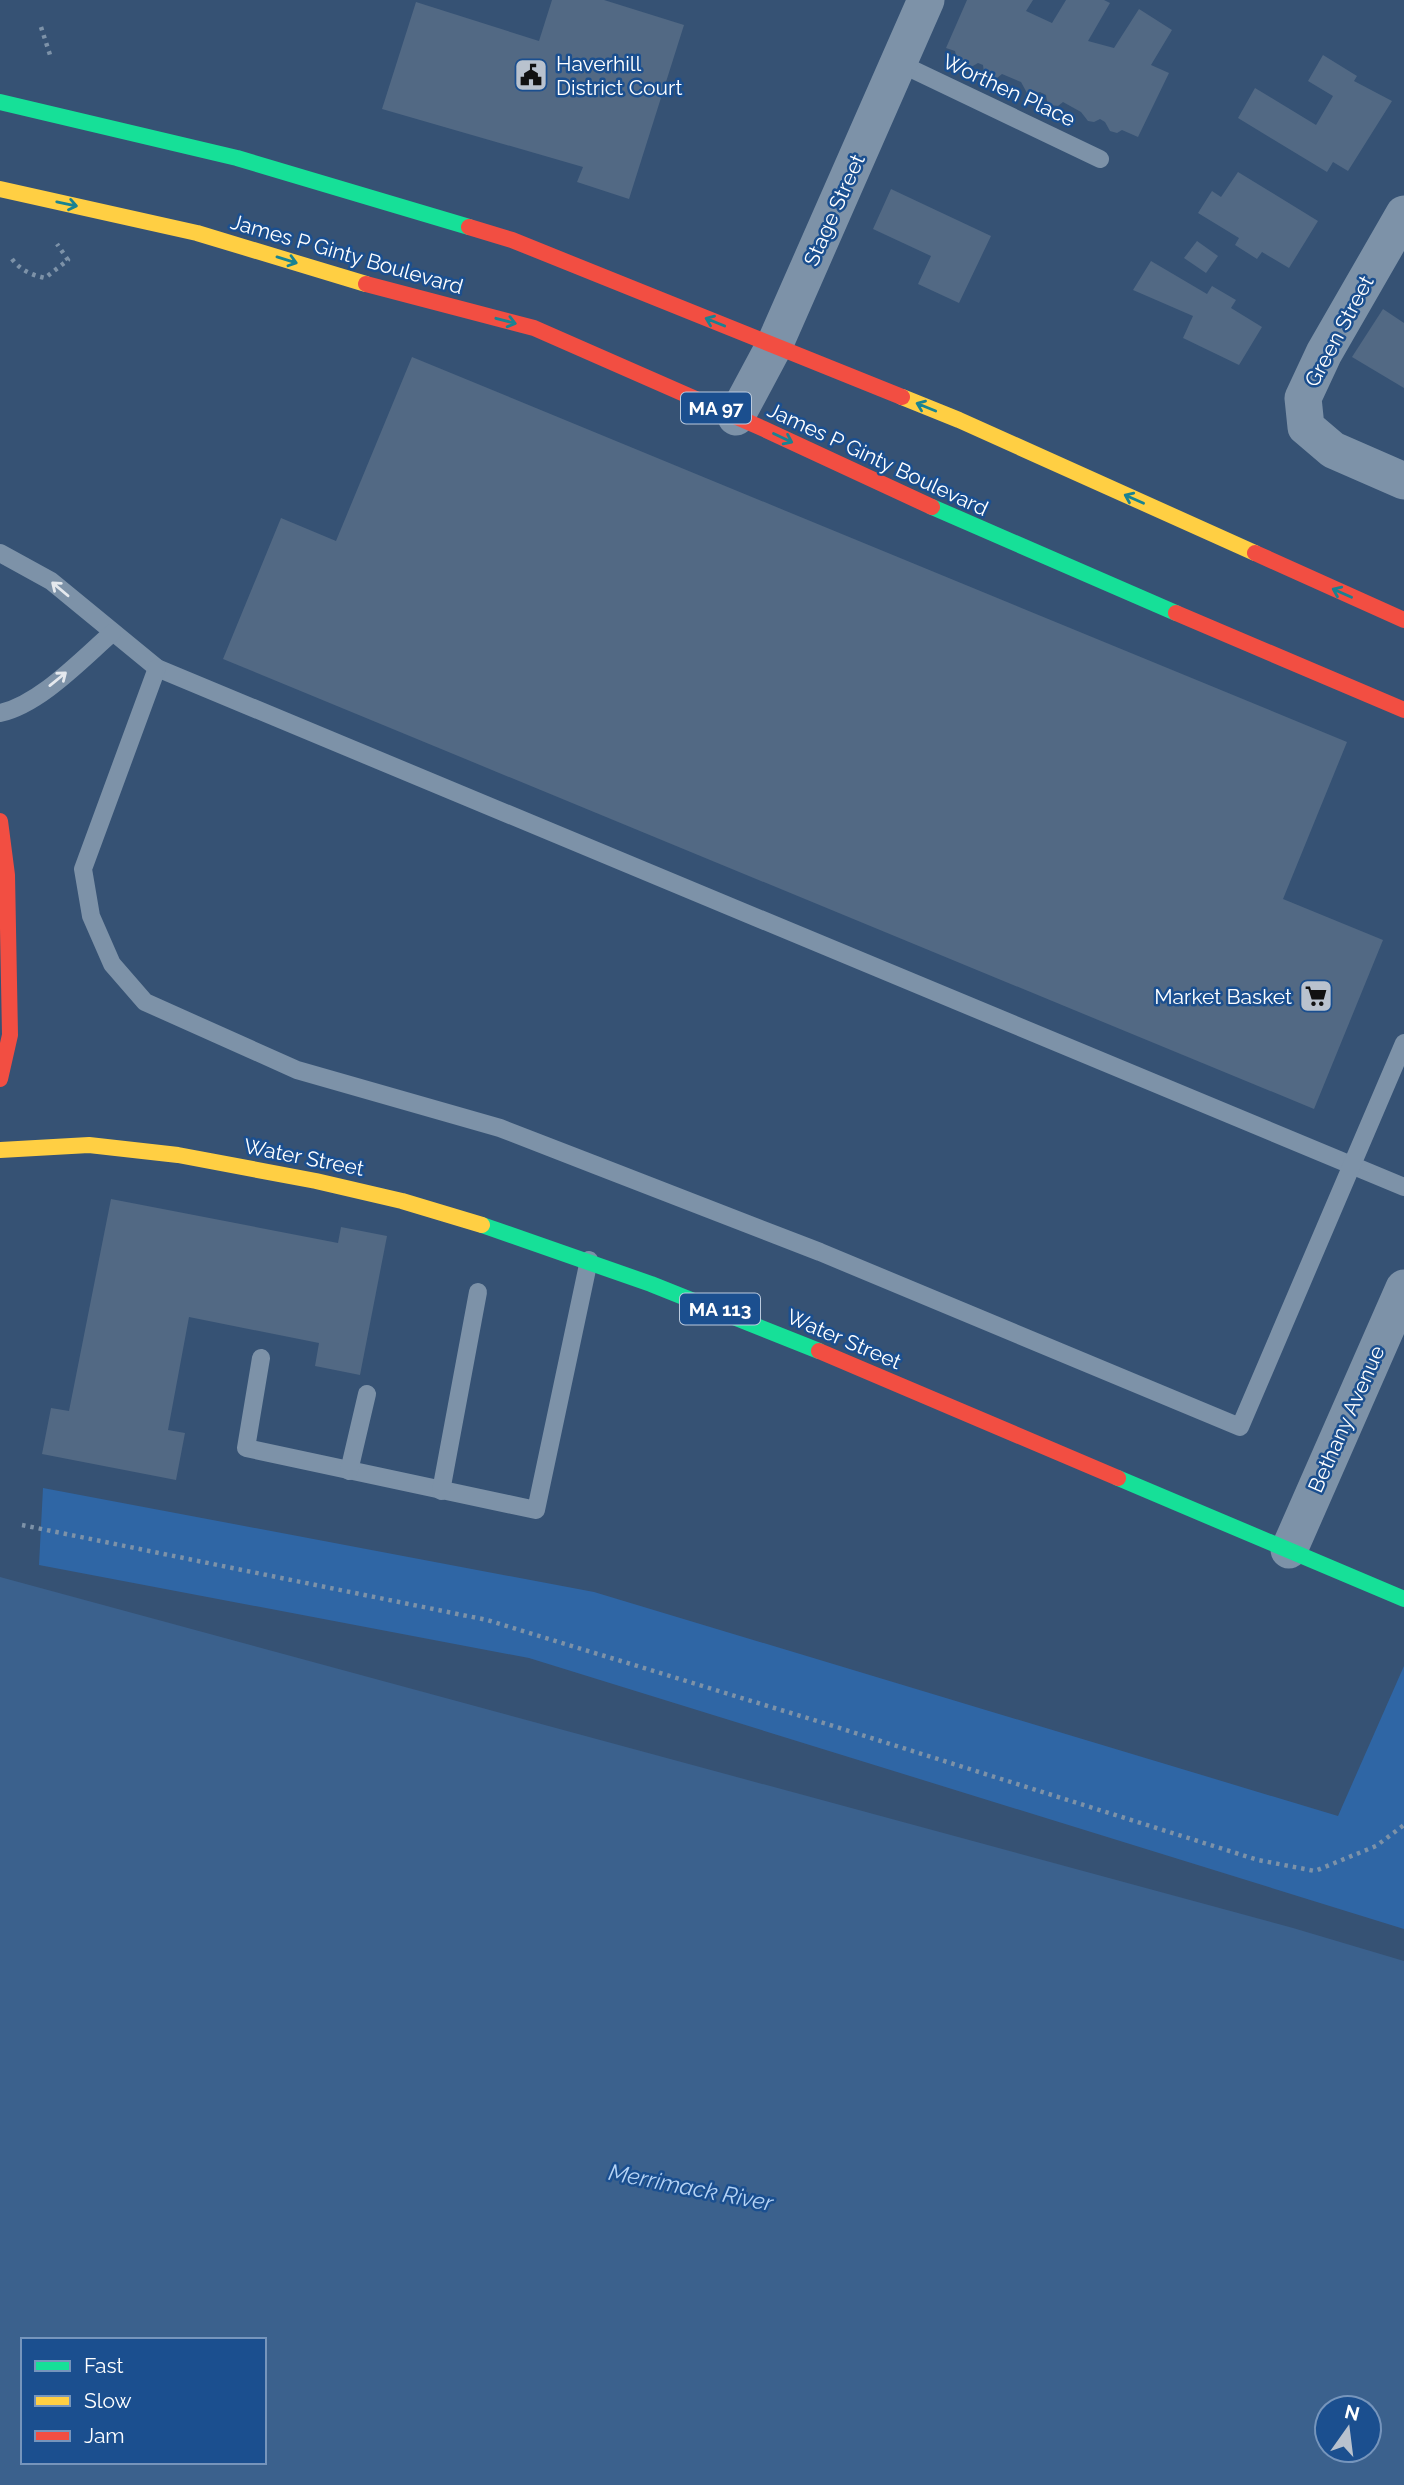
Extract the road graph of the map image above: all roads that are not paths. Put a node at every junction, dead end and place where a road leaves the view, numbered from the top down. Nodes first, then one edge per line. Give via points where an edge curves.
1 (926, 0) edge
2 (899, 63) junction
3 (0, 102) edge
4 (1100, 159) dead end
5 (0, 189) edge
6 (1404, 214) edge
7 (774, 346) junction
8 (736, 417) junction
9 (1404, 481) edge
10 (0, 553) edge
11 (1404, 620) edge
12 (112, 633) junction
13 (157, 668) junction
14 (1404, 710) edge
15 (0, 713) edge
16 (0, 821) edge
17 (1404, 1043) edge
18 (0, 1079) edge
19 (0, 1150) edge
20 (1353, 1166) junction
21 (1404, 1187) edge
22 (589, 1260) junction
23 (1404, 1288) edge
24 (478, 1292) dead end
25 (261, 1358) dead end
26 (368, 1394) dead end
27 (349, 1471) junction
28 (441, 1491) junction
29 (1289, 1550) junction
30 (1404, 1599) edge

1 - 2 street, Stage Street
2 - 4 lane, Worthen Place
2 - 7 street, Stage Street
7 -> 3 main road via 512,240 237,158
5 -> 8 main road, James P Ginty Boulevard / MA 97 via 197,233 378,288 534,328
6 - 9 street, Green Street via 1303,398 1306,427 1333,450
7 - 8 street, Stage Street
11 -> 7 main road via 959,420
8 -> 14 main road, James P Ginty Boulevard / MA 97 via 979,529
12 -> 10 lane via 51,581
12 - 13 lane
15 -> 12 lane via 14,710 55,682
13 - 20 lane
13 - 20 lane via 83,869 92,916 112,964 145,1002 297,1070 500,1128 820,1252 1240,1427
16 - 18 main road via 7,875 10,1035
17 - 20 lane
19 - 22 main road, Water Street / MA 113 via 88,1145 272,1171 360,1189
20 - 21 lane
22 - 28 lane via 536,1510
22 - 29 main road, Water Street / MA 113 via 727,1312
23 - 29 street, Bethany Avenue
24 - 28 lane
25 - 27 lane via 246,1448
26 - 27 lane
27 - 28 lane
29 - 30 main road, Water Street / MA 113

